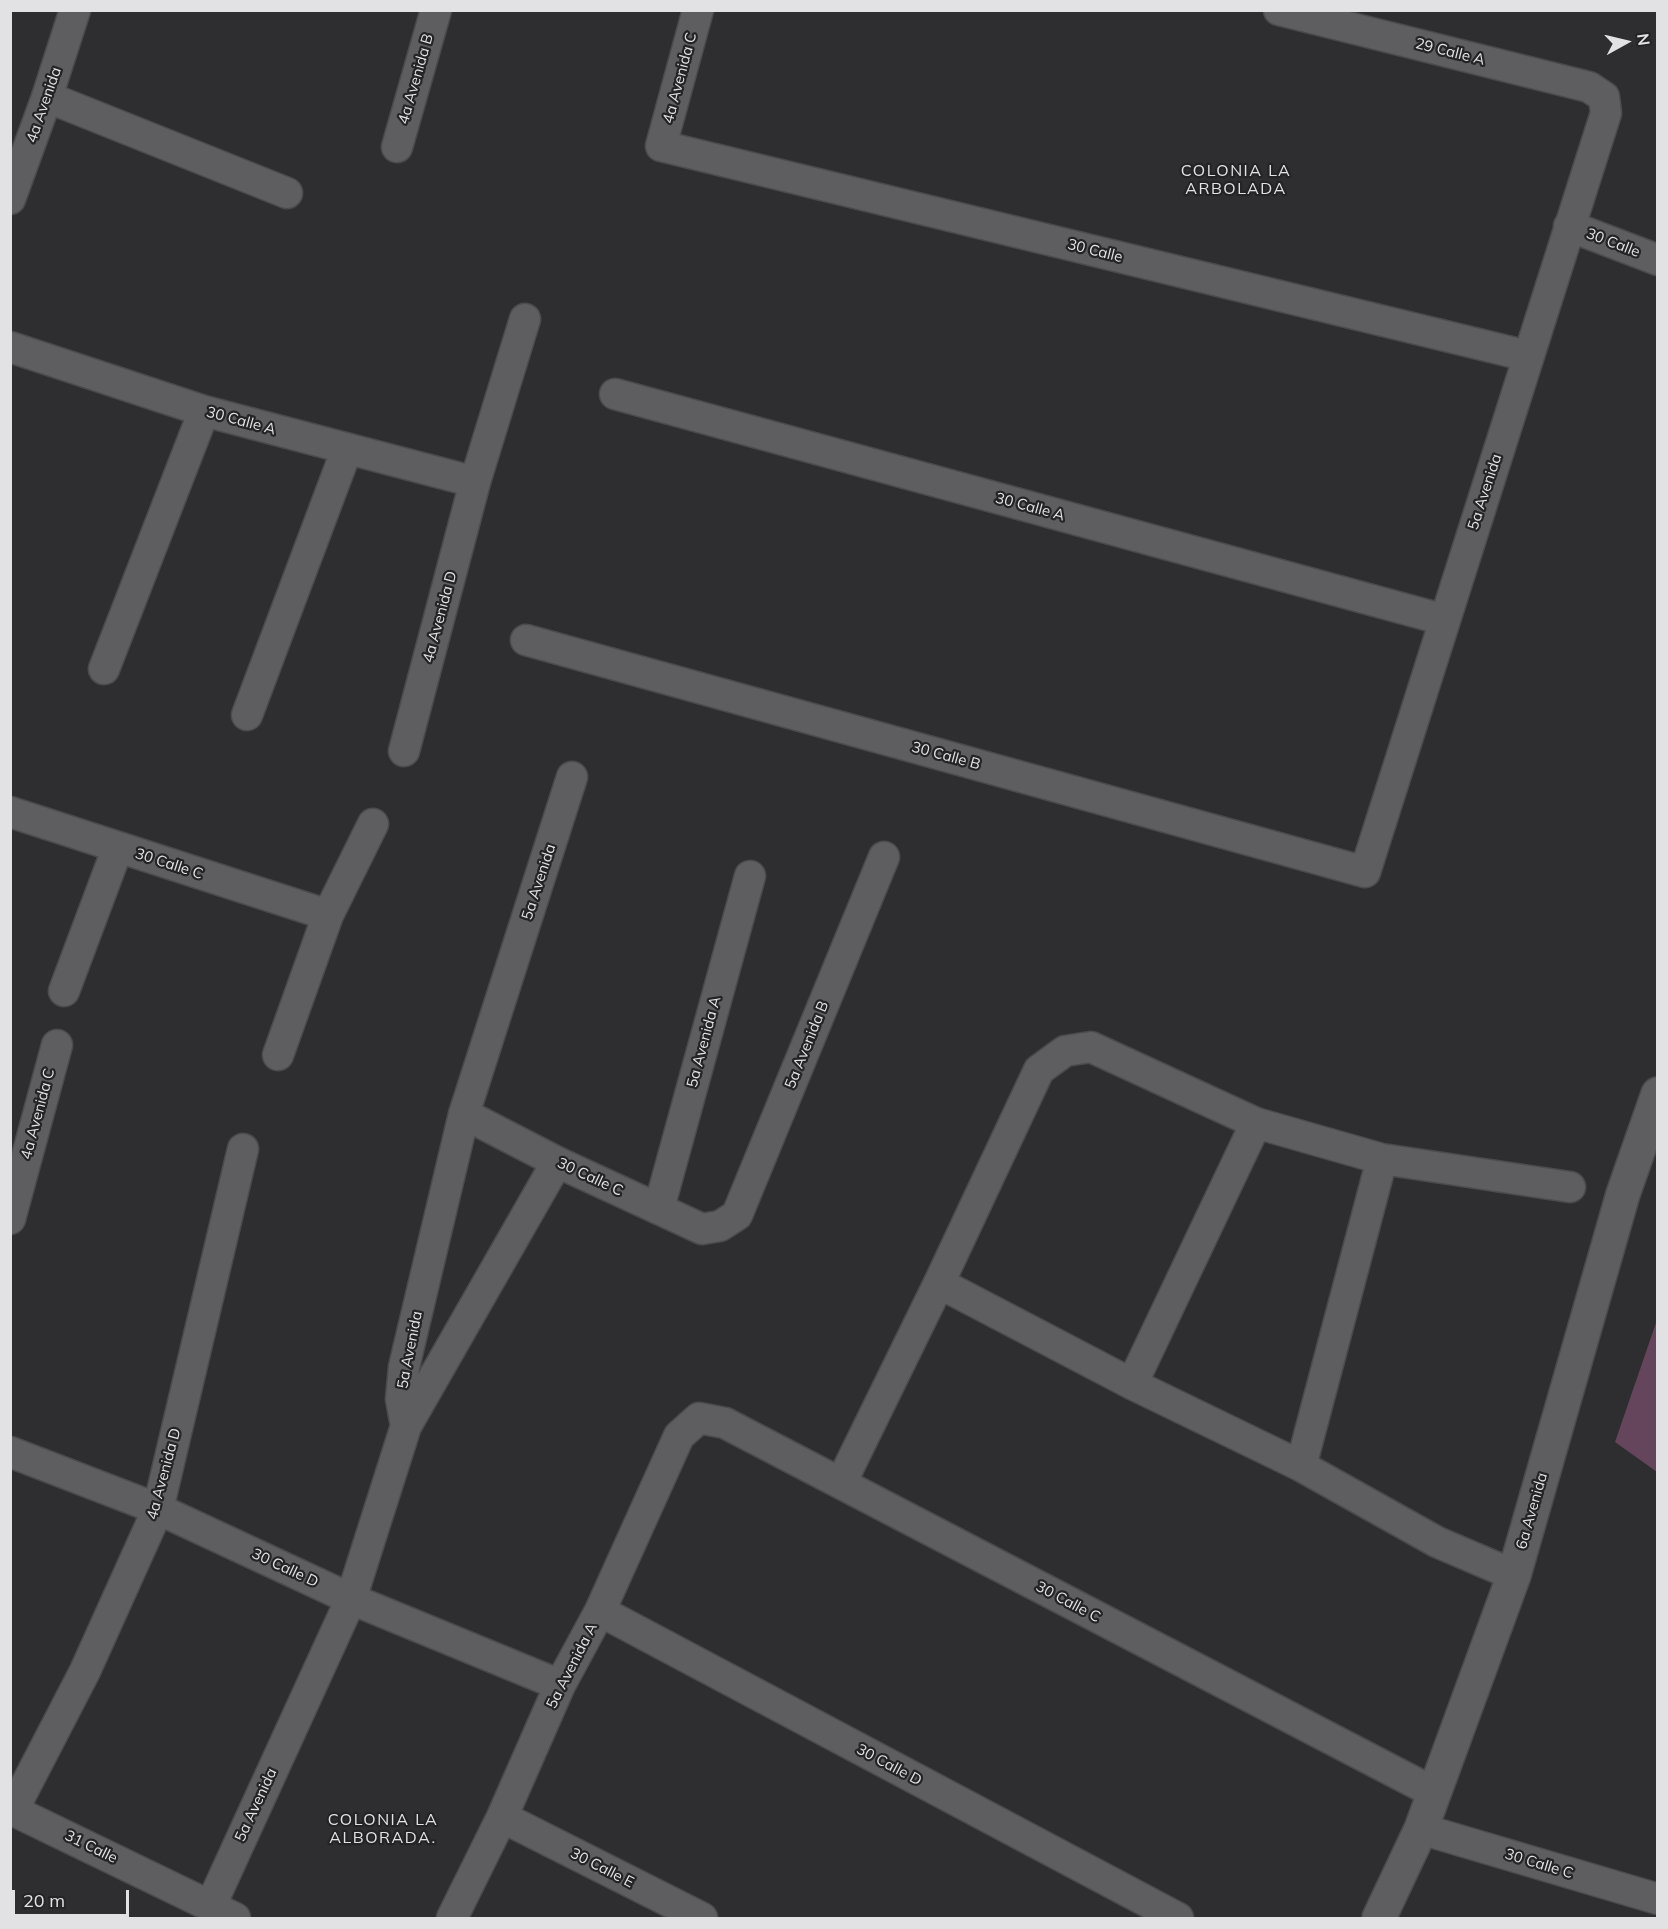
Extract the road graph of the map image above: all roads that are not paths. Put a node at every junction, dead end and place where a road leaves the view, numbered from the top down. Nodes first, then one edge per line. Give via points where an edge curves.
1 (75, 10) edge
2 (436, 10) edge
3 (698, 10) edge
4 (1279, 10) edge
5 (1346, 18) edge
6 (47, 98) junction
7 (1606, 113) joint
8 (661, 146) joint
9 (397, 147) dead end
10 (13, 184) edge
11 (287, 193) dead end
12 (1569, 226) junction
13 (1658, 260) edge
14 (525, 319) dead end
15 (10, 347) edge
16 (1528, 356) junction
17 (615, 393) dead end
18 (204, 411) junction
19 (347, 449) junction
20 (475, 482) junction
21 (1445, 620) junction
22 (526, 640) dead end
23 (104, 669) dead end
24 (248, 715) dead end
25 (404, 751) dead end
26 (573, 777) dead end
27 (10, 812) edge
28 (373, 824) dead end
29 (118, 848) junction
30 (884, 857) dead end
31 (1365, 872) joint
32 (750, 876) dead end
33 (328, 915) junction
34 (64, 991) dead end
35 (57, 1045) dead end
36 (278, 1055) dead end
37 (1658, 1094) edge
38 (464, 1114) junction
39 (1256, 1123) junction
40 (243, 1149) dead end
41 (1382, 1159) junction
42 (557, 1162) junction
43 (1570, 1187) dead end
44 (659, 1208) junction
45 (10, 1219) edge
46 (720, 1227) joint
47 (939, 1283) junction
48 (1132, 1384) junction
49 (699, 1418) joint
50 (406, 1426) junction
51 (10, 1452) edge
52 (1301, 1466) junction
53 (841, 1484) junction
54 (158, 1509) junction
55 (1514, 1575) junction
56 (351, 1599) junction
57 (600, 1611) junction
58 (560, 1685) junction
59 (1435, 1793) junction
60 (12, 1809) edge
61 (502, 1817) junction
62 (1421, 1829) junction
63 (1658, 1899) edge
64 (223, 1912) edge
65 (452, 1918) edge
66 (702, 1918) edge
67 (1178, 1918) edge
68 (1379, 1918) edge

1 - 6 street, 4a Avenida
2 - 9 street, 4a Avenida B
3 - 8 street, 4a Avenida C
4 - 5 street, 29 Calle A
5 - 7 street, 29 Calle A via 1589,87 1604,97
6 - 10 street, 4a Avenida
6 - 11 street
7 - 12 street, 5a Avenida
8 - 16 street, 30 Calle
12 - 13 street, 30 Calle
12 - 16 street, 5a Avenida
14 - 20 street, 4a Avenida D
15 - 18 street, 30 Calle A
16 - 21 street, 5a Avenida
17 - 21 street, 30 Calle A
18 - 19 street, 30 Calle A
18 - 23 street
19 - 20 street, 30 Calle A
19 - 24 street
20 - 25 street, 4a Avenida D
21 - 31 street, 5a Avenida
22 - 31 street, 30 Calle B
26 - 38 street, 5a Avenida
27 - 29 street, 30 Calle C
28 - 33 street
29 - 33 street, 30 Calle C
29 - 34 street
30 - 46 street, 5a Avenida B via 737,1215
32 - 44 street, 5a Avenida A
33 - 36 street
35 - 45 street, 4a Avenida C
37 - 55 street, 6a Avenida via 1623,1194
38 - 42 street, 30 Calle C
38 - 50 street, 5a Avenida via 404,1367 402,1399
39 - 41 street
39 - 47 street via 1091,1047 1065,1051 1039,1070
39 - 48 street
40 - 54 street, 4a Avenida D
41 - 43 street
41 - 52 street
42 - 44 street, 30 Calle C
42 - 50 street
44 - 46 street, 30 Calle C via 702,1229
47 - 48 street
47 - 53 street
48 - 52 street
49 - 53 street, 30 Calle C via 725,1423
49 - 57 street, 5a Avenida A via 679,1437
50 - 56 street, 5a Avenida
51 - 54 street, 30 Calle D
52 - 55 street via 1437,1542
53 - 59 street, 30 Calle C
54 - 56 street, 30 Calle D
54 - 60 street, 4a Avenida D via 85,1671
55 - 59 street, 6a Avenida
56 - 58 street, 30 Calle D
56 - 64 street, 5a Avenida
57 - 58 street, 5a Avenida A
57 - 67 street, 30 Calle D
58 - 61 street, 5a Avenida A
59 - 62 street, 6a Avenida
60 - 64 street, 31 Calle
61 - 65 street, 5a Avenida A
61 - 66 street, 30 Calle E
62 - 63 street, 30 Calle C
62 - 68 street, 6a Avenida

